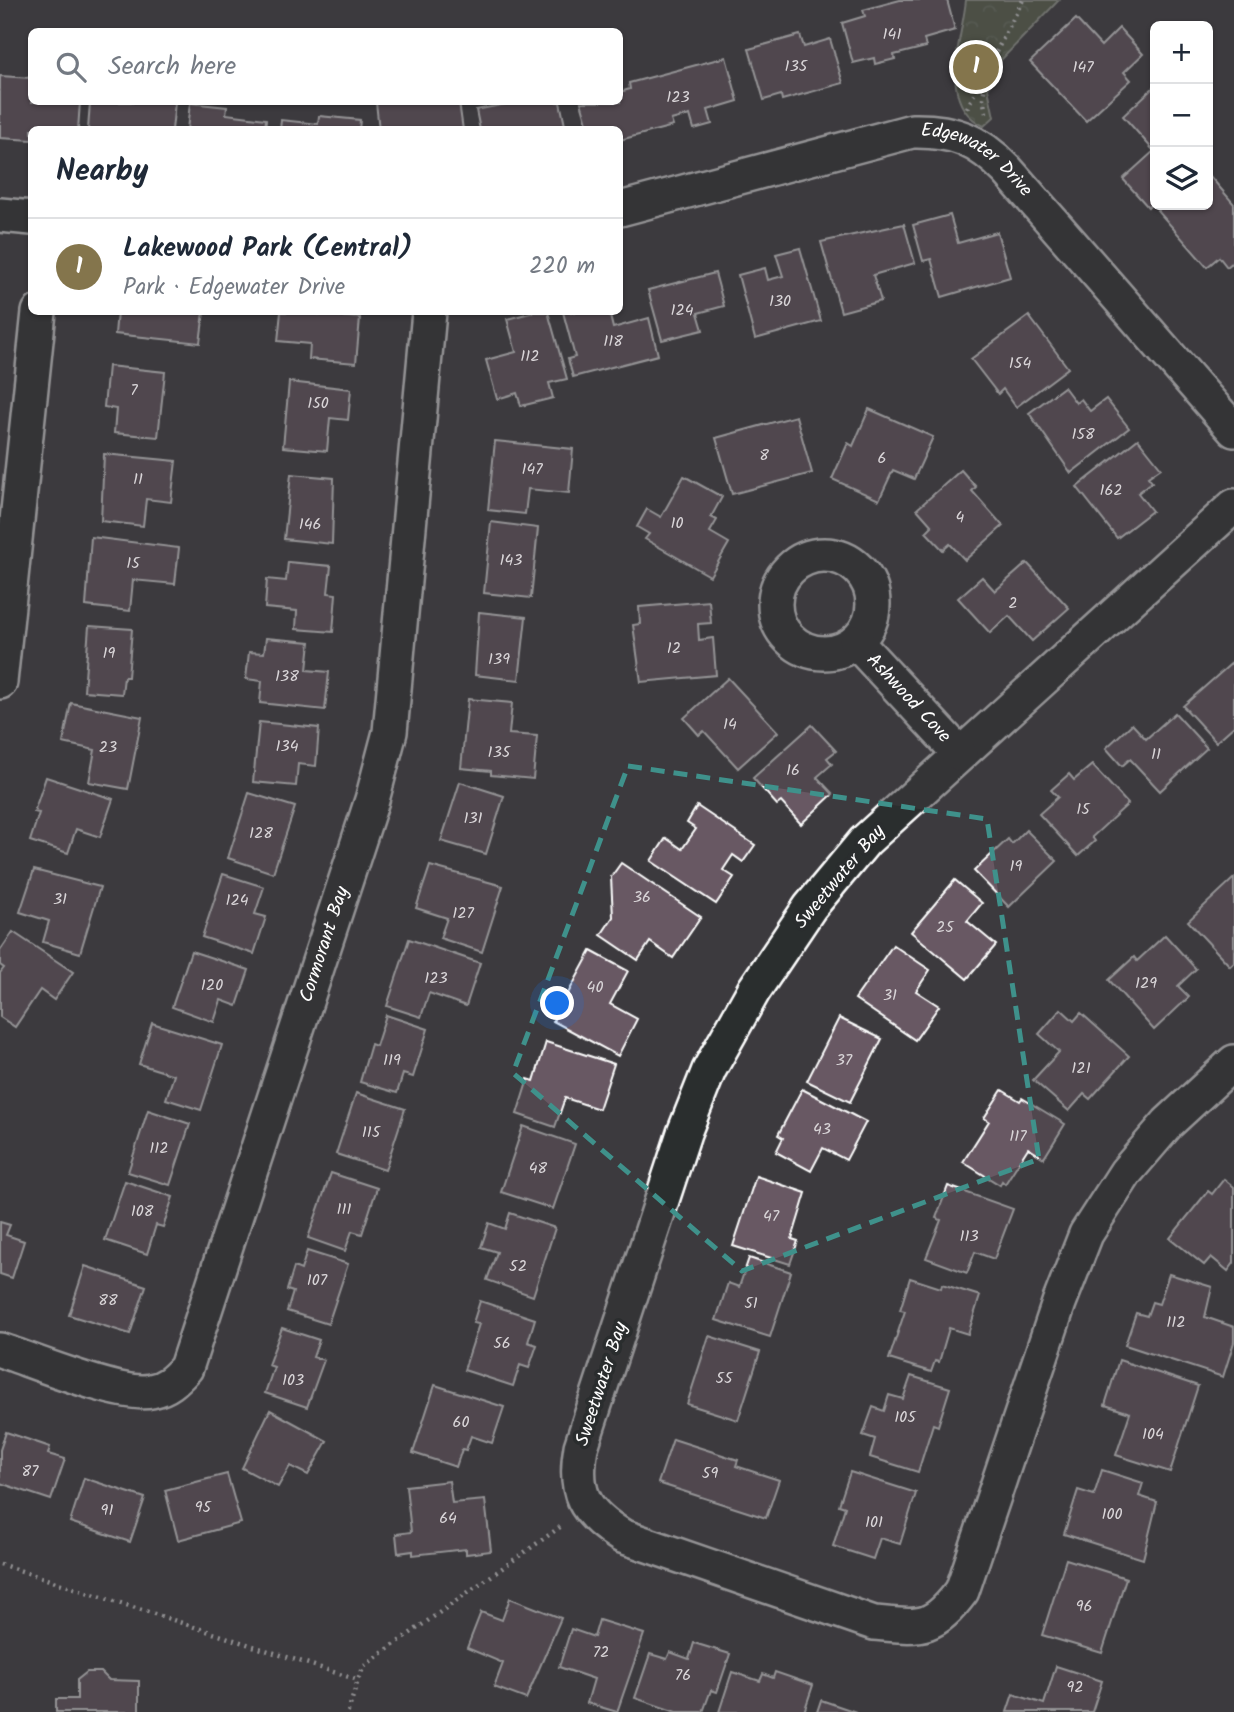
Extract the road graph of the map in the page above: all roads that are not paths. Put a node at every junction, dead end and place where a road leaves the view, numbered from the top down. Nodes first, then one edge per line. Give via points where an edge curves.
1 (623, 208) edge
2 (0, 215) edge
3 (28, 218) edge
4 (39, 315) edge
5 (429, 315) edge
6 (1234, 430) edge
7 (1234, 506) edge
8 (856, 642) dead end
9 (0, 682) edge
10 (960, 754) junction
11 (1234, 1062) edge
12 (0, 1350) edge

1 - 6 street, Edgewater Drive via 912,131 936,130 973,143
2 - 3 street
4 - 9 street
5 - 12 street, Cormorant Bay via 390,732 364,827 186,1368 170,1385 148,1392 112,1387
7 - 10 street, Sweetwater Bay
8 - 10 street, Ashwood Cove
10 - 11 street, Sweetwater Bay via 865,841 810,907 754,990 709,1070 581,1447 576,1473 584,1505 600,1523 622,1536 874,1623 918,1626 943,1616 962,1591 1086,1234 1126,1172 1168,1123

